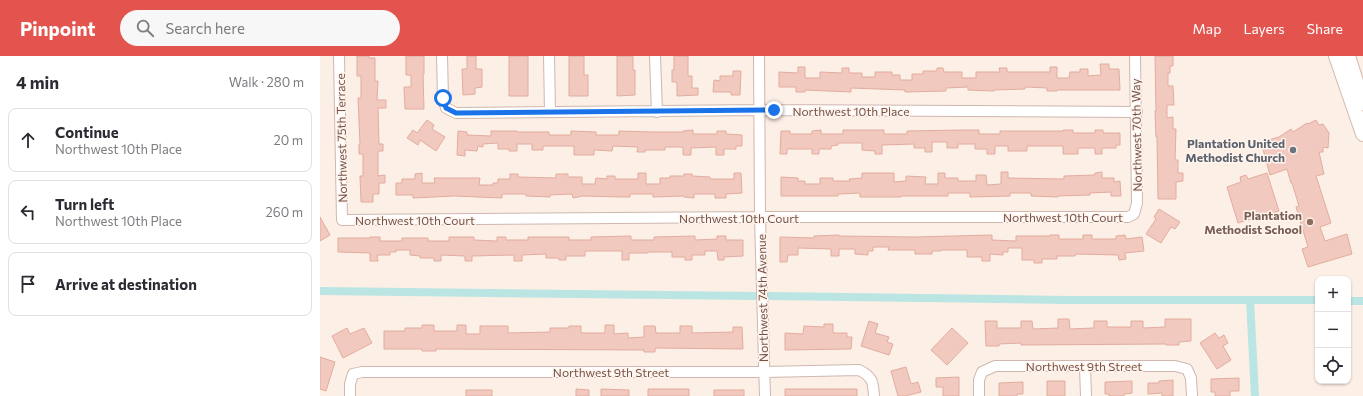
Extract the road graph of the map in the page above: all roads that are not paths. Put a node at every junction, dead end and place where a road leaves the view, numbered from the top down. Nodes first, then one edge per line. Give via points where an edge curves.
1 (339, 56) edge
2 (442, 56) edge
3 (549, 56) edge
4 (655, 56) edge
5 (759, 56) edge
6 (1135, 56) edge
7 (1336, 56) edge
8 (1348, 56) edge
9 (1363, 103) edge
10 (760, 110) junction
11 (550, 112) junction
12 (657, 112) junction
13 (1137, 112) junction
14 (1363, 134) edge
15 (1134, 214) joint
16 (760, 217) junction
17 (342, 220) joint
18 (1085, 367) junction
19 (764, 372) junction
20 (350, 396) edge
21 (764, 396) edge
22 (874, 396) edge
23 (979, 396) edge
24 (1086, 396) edge
25 (1192, 396) edge

1 - 17 street, Northwest 75th Terrace
2 - 11 street, Northwest 10th Place via 443,98 446,108 456,113
3 - 11 street
4 - 12 street
5 - 10 street, Northwest 74th Avenue
6 - 13 street, Northwest 70th Way
7 - 14 street
8 - 9 street
10 - 12 street, Northwest 10th Place
10 - 13 street, Northwest 10th Place
10 - 16 street, Northwest 74th Avenue
11 - 12 street, Northwest 10th Place
13 - 15 street, Northwest 70th Way via 1137,203
15 - 16 street, Northwest 10th Court via 1128,217
16 - 17 street, Northwest 10th Court
16 - 19 street, Northwest 74th Avenue
18 - 23 street, Northwest 9th Street via 995,366 982,372
18 - 24 street
18 - 25 street, Northwest 9th Street via 1175,366 1187,370 1191,378
19 - 20 street, Northwest 9th Street via 362,372 353,374
19 - 21 street, Northwest 74th Avenue
19 - 22 street, Northwest 9th Street via 859,370 867,374 873,382

